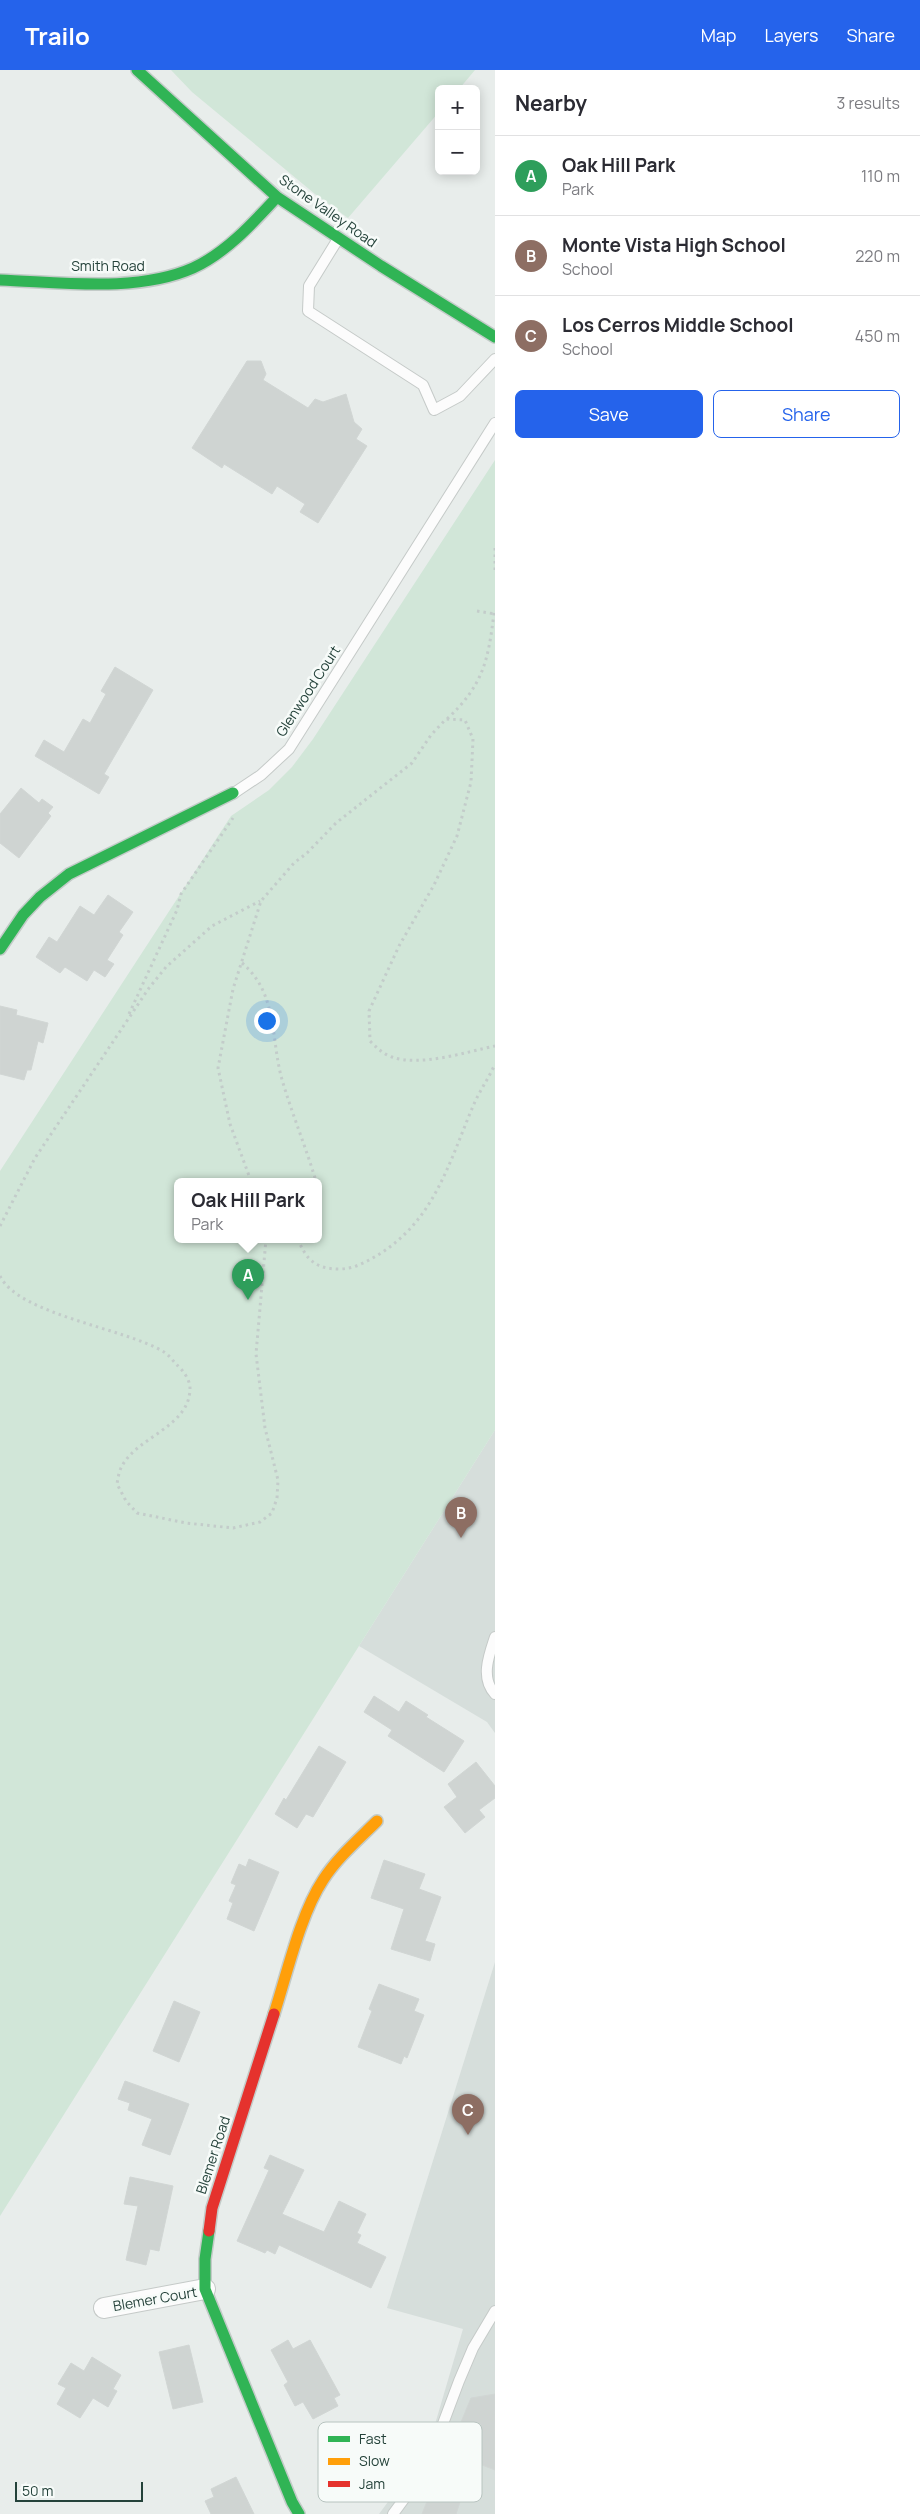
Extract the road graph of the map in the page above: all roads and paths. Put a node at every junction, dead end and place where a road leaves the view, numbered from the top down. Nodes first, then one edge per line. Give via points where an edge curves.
1 (137, 70) edge
2 (277, 197) junction
3 (339, 238) junction
4 (0, 280) edge
5 (495, 337) edge
6 (495, 359) edge
7 (495, 423) edge
8 (495, 548) edge
9 (495, 571) edge
10 (477, 611) dead end
11 (494, 614) edge
12 (446, 719) junction
13 (233, 794) junction
14 (261, 901) junction
15 (0, 949) edge
16 (242, 963) junction
17 (124, 1025) junction
18 (495, 1046) edge
19 (495, 1064) edge
20 (250, 1178) edge
21 (315, 1178) edge
22 (0, 1226) edge
23 (266, 1243) edge
24 (300, 1243) edge
25 (0, 1276) edge
26 (495, 1637) edge
27 (495, 1694) edge
28 (377, 1821) dead end
29 (205, 2290) junction
30 (104, 2308) dead end
31 (495, 2311) edge
32 (444, 2422) edge
33 (402, 2502) edge
34 (299, 2514) edge
35 (393, 2514) edge

1 - 2 street, Stone Valley Road
2 - 3 street, Stone Valley Road
2 - 4 street, Smith Road via 231,244 193,269 148,282
3 - 5 street, Stone Valley Road
3 - 6 lane via 309,286 308,311 423,385 434,410 460,396
7 - 13 lane, Glenwood Court via 288,749 261,775
8 - 9 path
10 - 11 path
11 - 12 path via 489,653 480,678 466,700
12 - 14 path via 412,763 336,823 294,863
12 - 18 path via 465,720 473,739 472,782 457,836 369,1011 370,1041 393,1058 416,1061
13 - 15 street, Glenwood Court via 69,874 23,915
13 - 17 path via 239,803 238,809 181,894 177,910
14 - 16 path
14 - 17 path via 212,926 189,945 149,988
16 - 20 path via 233,988 218,1068 230,1124
16 - 21 path via 255,974 266,996 283,1081
17 - 22 path via 35,1158
19 - 24 path via 435,1196 397,1243 363,1264 345,1269 316,1266 308,1259
23 - 25 path via 256,1354 265,1428 278,1480 277,1498 272,1513 260,1522 233,1528 137,1513 117,1484 121,1467 130,1455 182,1412 190,1386 183,1371 164,1352 37,1306 16,1294
26 - 27 lane via 486,1676
28 - 29 street, Blemer Road via 322,1881 299,1935 212,2208 205,2259
29 - 30 street, Blemer Court
29 - 34 street, Blemer Road
31 - 32 lane via 473,2348
33 - 35 lane

